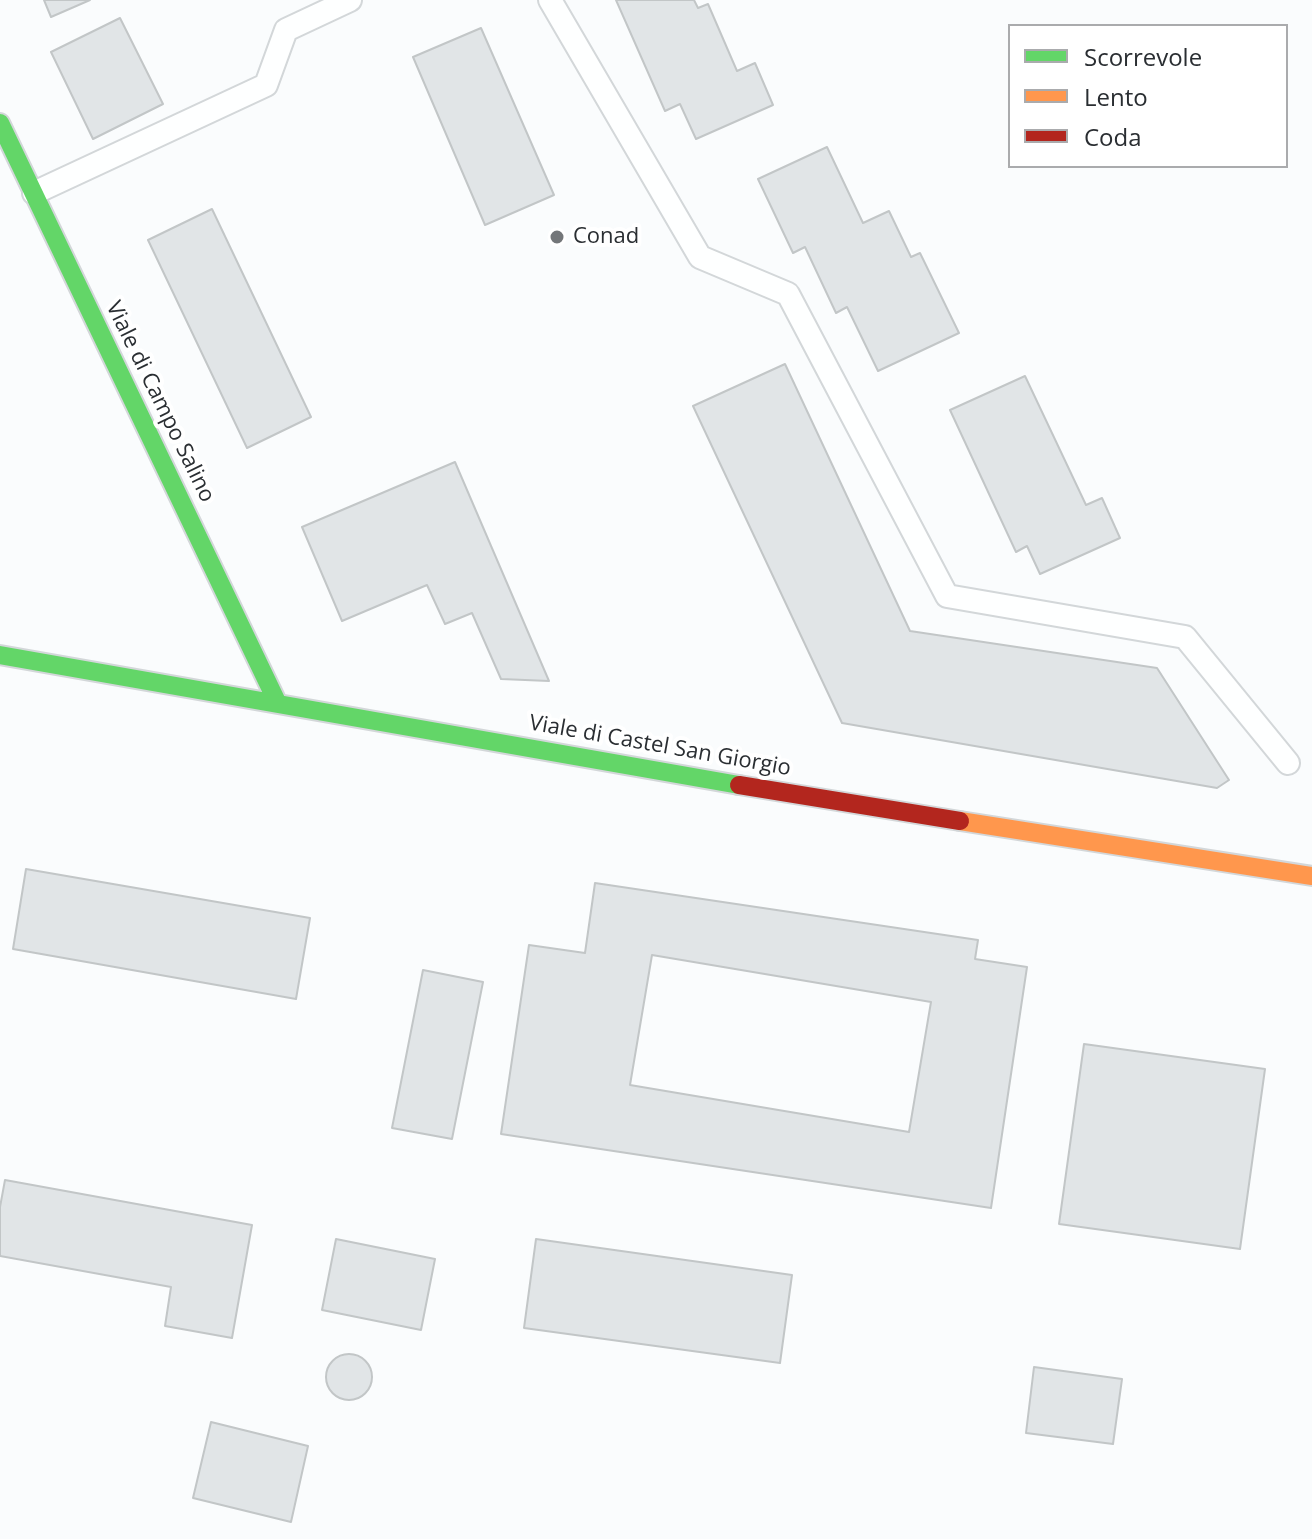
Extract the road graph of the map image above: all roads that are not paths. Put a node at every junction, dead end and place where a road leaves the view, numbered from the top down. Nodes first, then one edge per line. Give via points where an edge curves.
1 (350, 0) edge
2 (550, 0) edge
3 (0, 123) edge
4 (34, 193) junction
5 (0, 655) edge
6 (277, 702) junction
7 (1288, 763) dead end
8 (1312, 876) edge

1 - 4 lane via 286,30 266,85
2 - 7 lane via 700,257 788,294 947,596 1185,637
3 - 4 street, Viale di Campo Salino
4 - 6 street, Viale di Campo Salino
5 - 6 street, Viale di Castel San Giorgio
6 - 8 street, Viale di Castel San Giorgio via 832,801

